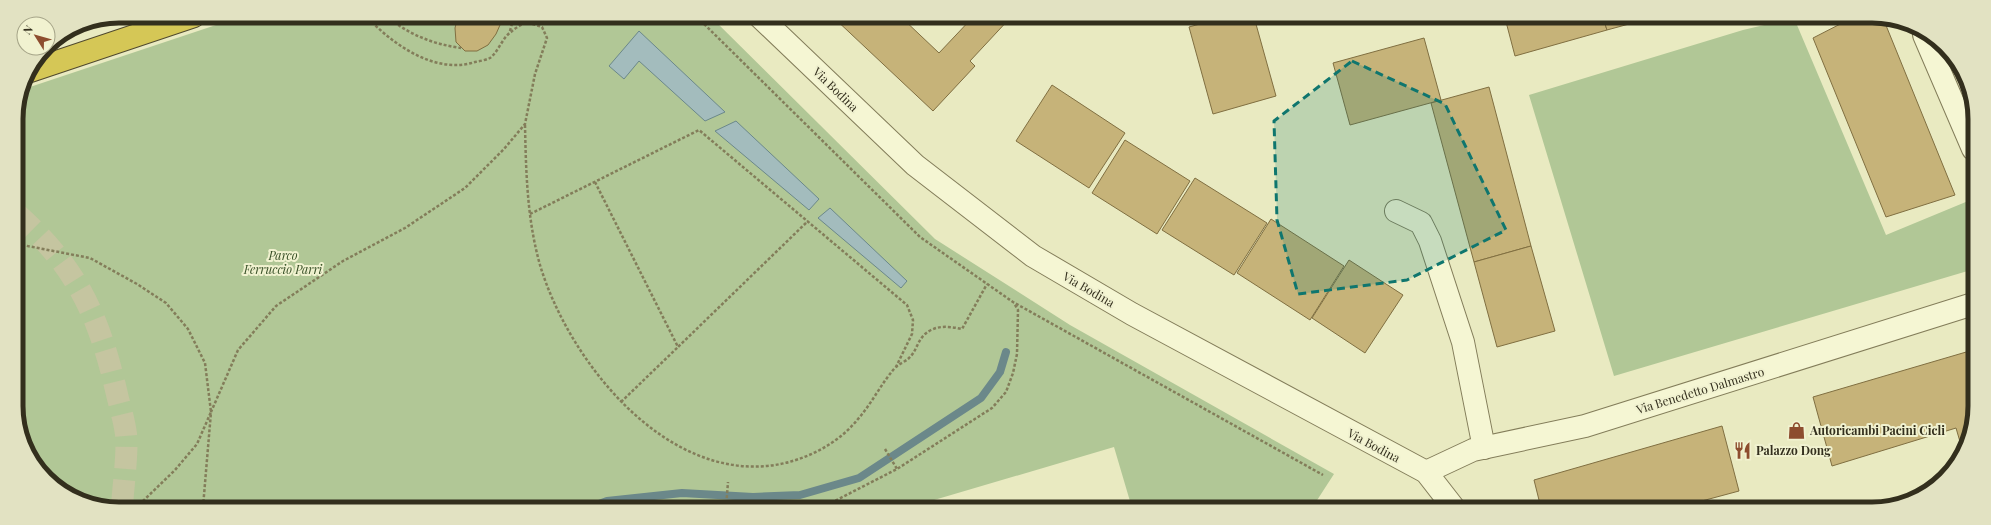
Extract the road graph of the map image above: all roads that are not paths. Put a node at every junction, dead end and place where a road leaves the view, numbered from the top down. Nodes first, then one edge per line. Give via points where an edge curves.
1 (173, 23) edge
2 (766, 23) edge
3 (1926, 40) edge
4 (38, 68) edge
5 (1968, 137) edge
6 (1396, 211) dead end
7 (1968, 306) edge
8 (1484, 448) junction
9 (1426, 472) junction
10 (1449, 502) edge

1 - 4 highway
2 - 9 street, Via Bodina via 915,165 1033,256 1132,314
3 - 5 street
6 - 8 street via 1421,223 1430,241 1462,342
7 - 8 street, Via Benedetto Dalmastro via 1585,426
8 - 9 street, Via Benedetto Dalmastro via 1473,450
9 - 10 street, Via Bodina

